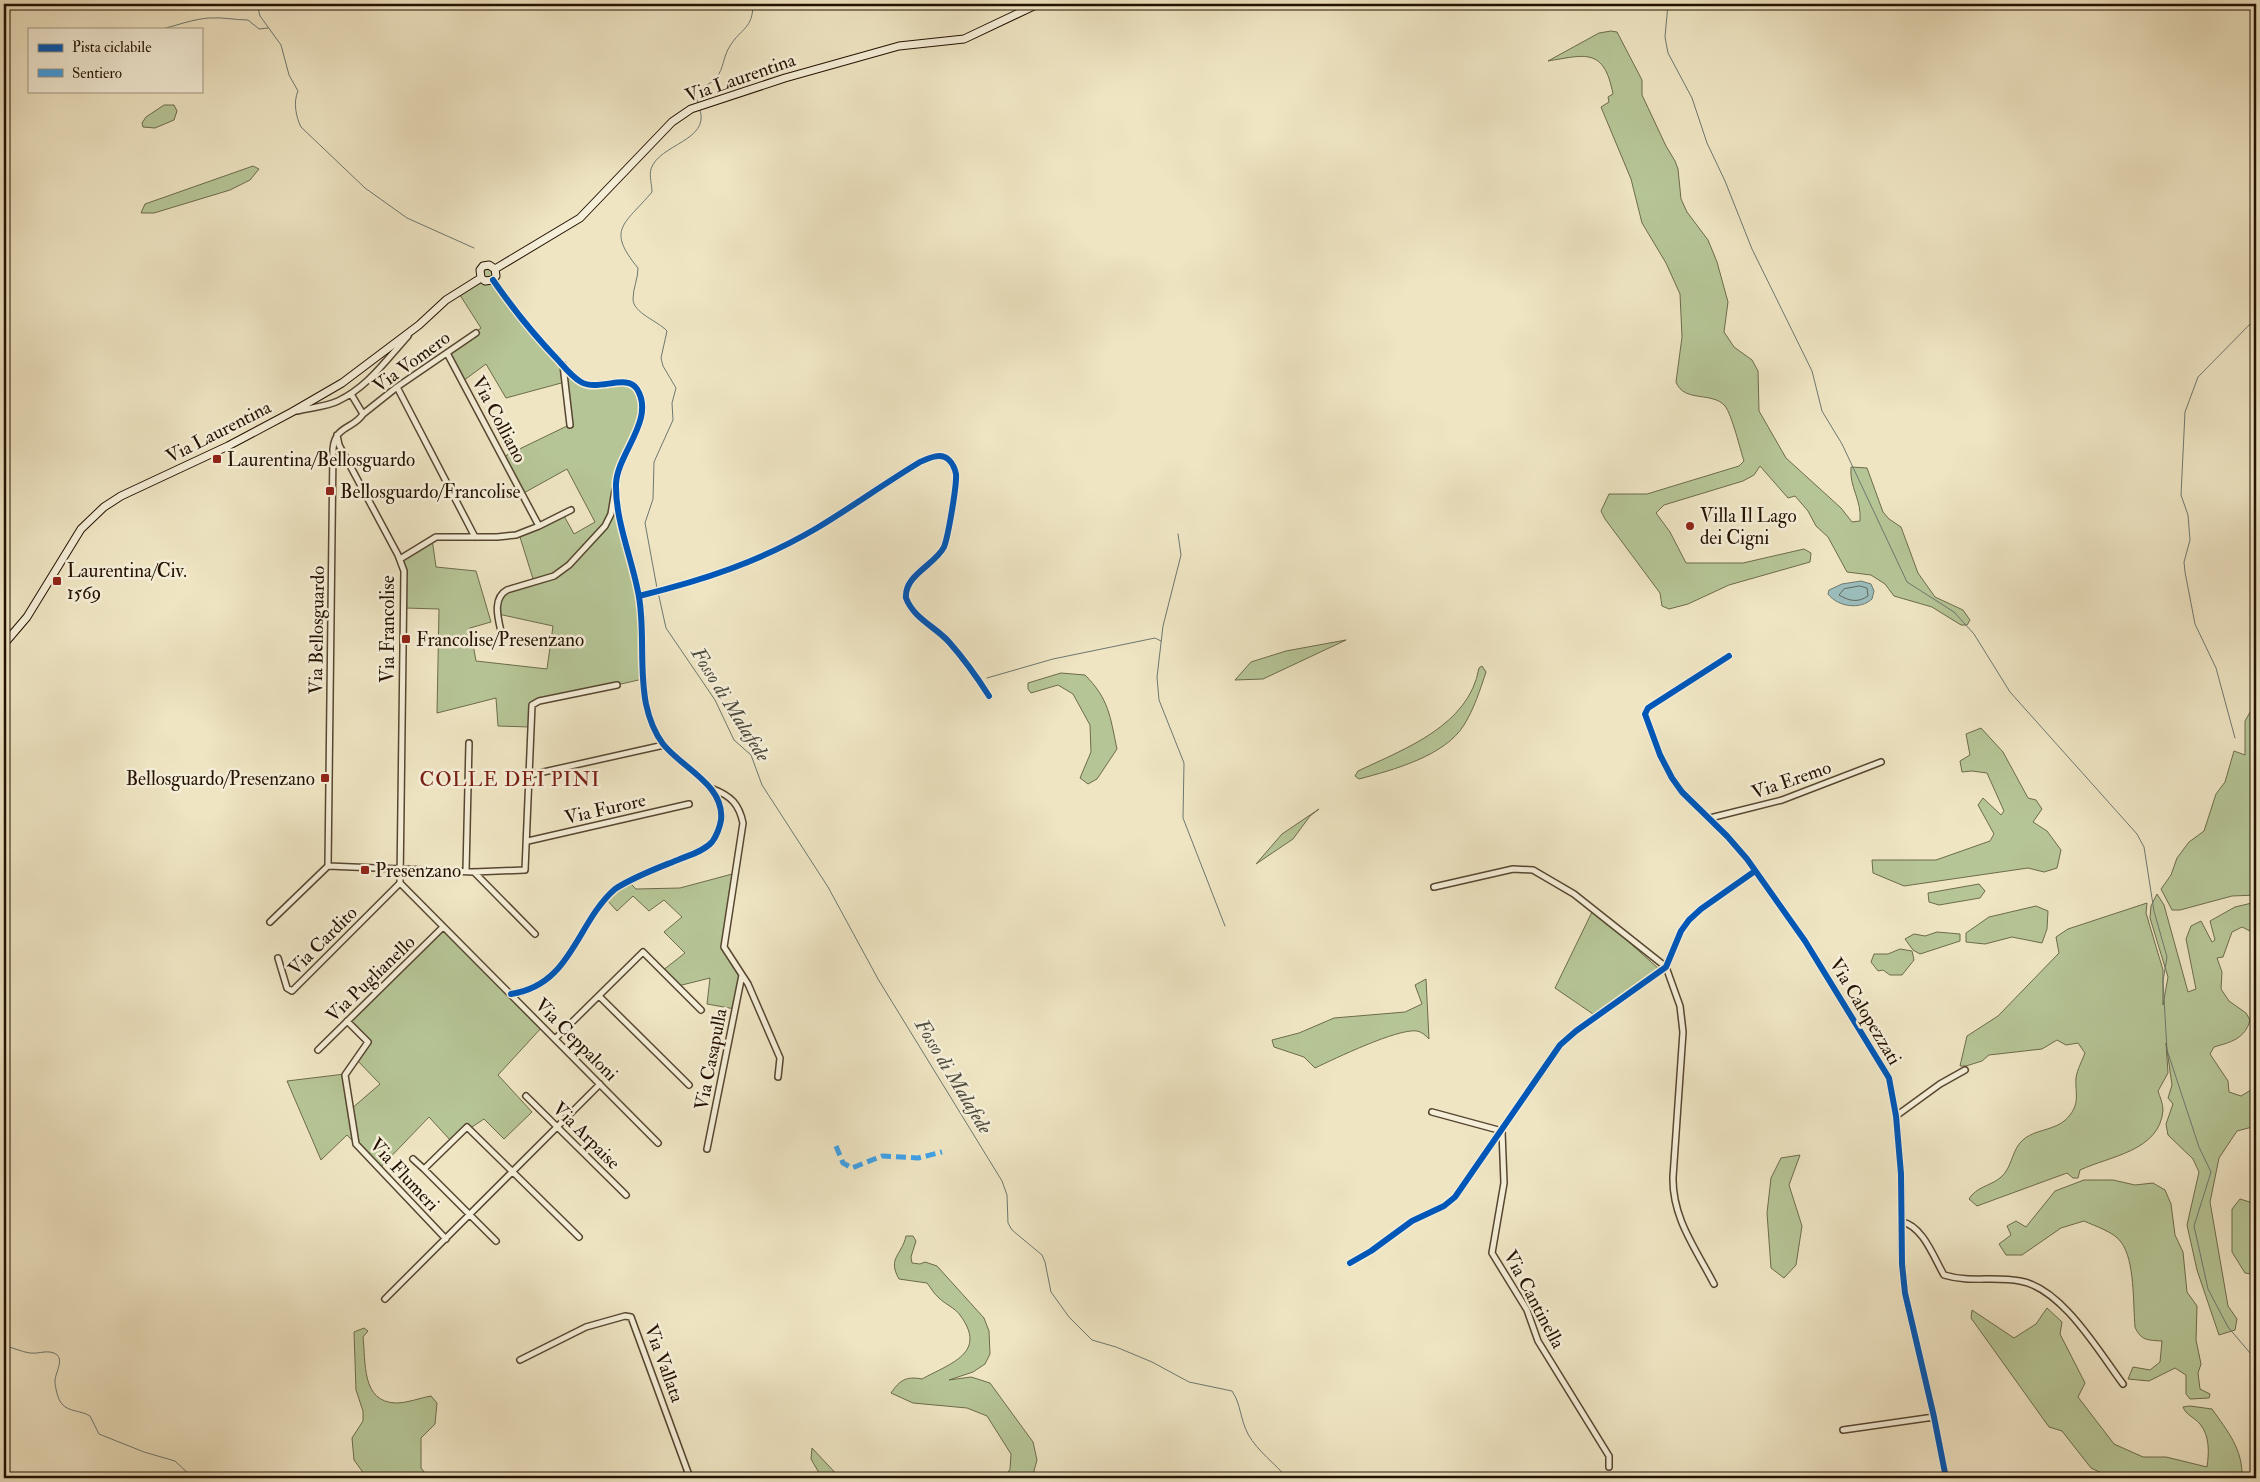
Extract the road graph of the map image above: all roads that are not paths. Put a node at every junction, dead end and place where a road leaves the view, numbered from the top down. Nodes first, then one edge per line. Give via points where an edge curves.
1 (1038, 4) edge
2 (495, 269) junction
3 (481, 278) junction
4 (493, 280) junction
5 (419, 325) junction
6 (476, 333) dead end
7 (447, 353) junction
8 (563, 365) junction
9 (397, 387) junction
10 (351, 394) junction
11 (322, 395) junction
12 (327, 404) junction
13 (292, 412) junction
14 (363, 414) junction
15 (570, 425) dead end
16 (337, 435) junction
17 (333, 452) junction
18 (344, 453) junction
19 (616, 483) junction
20 (570, 510) dead end
21 (539, 526) junction
22 (475, 537) junction
23 (400, 559) junction
24 (639, 596) junction
25 (502, 636) dead end
26 (4, 644) edge
27 (1729, 656) dead end
28 (617, 685) dead end
29 (989, 696) dead end
30 (469, 743) dead end
31 (664, 745) junction
32 (1881, 762) dead end
33 (530, 775) junction
34 (713, 789) junction
35 (688, 804) dead end
36 (1710, 818) junction
37 (528, 841) junction
38 (328, 866) junction
39 (400, 869) junction
40 (466, 870) junction
41 (1755, 871) junction
42 (474, 872) junction
43 (400, 883) junction
44 (1434, 887) dead end
45 (270, 922) dead end
46 (443, 927) junction
47 (535, 934) dead end
48 (278, 958) dead end
49 (1666, 968) junction
50 (742, 974) junction
51 (511, 994) junction
52 (599, 996) junction
53 (701, 1010) dead end
54 (347, 1021) junction
55 (556, 1038) junction
56 (318, 1050) dead end
57 (1965, 1070) dead end
58 (778, 1077) dead end
59 (600, 1084) junction
60 (689, 1085) dead end
61 (526, 1096) dead end
62 (1432, 1112) dead end
63 (1896, 1116) junction
64 (556, 1126) junction
65 (1502, 1131) junction
66 (658, 1143) dead end
67 (707, 1148) dead end
68 (413, 1159) dead end
69 (424, 1169) junction
70 (513, 1171) junction
71 (626, 1195) dead end
72 (469, 1215) junction
73 (1902, 1222) junction
74 (579, 1236) dead end
75 (446, 1240) junction
76 (496, 1240) dead end
77 (1350, 1263) dead end
78 (1714, 1284) dead end
79 (385, 1299) dead end
80 (520, 1360) dead end
81 (2123, 1384) dead end
82 (1934, 1417) junction
83 (1843, 1430) dead end
84 (1609, 1467) dead end
85 (690, 1478) edge
86 (1946, 1478) edge

1 - 2 main road, Via Laurentina via 964,39 899,46 699,106 672,122 580,218
2 - 3 main road, Via Laurentina via 484,266 480,270
2 - 4 main road
3 - 4 main road via 488,282
3 - 5 main road, Via Laurentina via 446,300
4 - 8 street via 527,326
5 - 10 street via 372,378
5 - 11 main road, Via Laurentina
6 - 7 street, Via Vomero
7 - 9 street, Via Vomero
7 - 21 street, Via Colliano
8 - 15 street
8 - 19 street via 585,384 601,386 628,382 640,394 640,421
9 - 14 street, Via Vomero
9 - 22 street
10 - 12 street
10 - 14 street
11 - 12 street via 321,399
11 - 13 main road, Via Laurentina
12 - 13 street
13 - 26 main road, Via Laurentina via 104,506 81,529 27,617
14 - 16 street
16 - 17 street, Via Bellosguardo
16 - 18 street, Via Francolise
17 - 18 street
17 - 38 street, Via Bellosguardo
18 - 23 street, Via Francolise
19 - 24 street, Via Casapulla via 622,527
19 - 25 street via 608,521 569,565 554,576 502,594 497,607
20 - 21 street
21 - 22 street via 508,536
22 - 23 street via 436,537
23 - 39 street, Via Francolise via 404,571 405,600
24 - 29 street via 725,572 784,545 818,528 920,462 942,456 949,460 956,478 945,544 908,585 906,598 925,623 961,656
24 - 31 street, Via Casapulla via 646,703 652,725
27 - 36 street, Via Calopezzati via 1644,713 1672,778
28 - 33 street via 533,704 530,712
30 - 40 street
31 - 33 street
31 - 34 street, Via Casapulla
32 - 36 street, Via Eremo via 1782,800
33 - 37 street
34 - 50 street, Via Casapulla via 735,801 743,823 724,944 727,955
34 - 51 street via 721,817 712,842 615,889 556,972 532,988
35 - 37 street, Via Furore
36 - 41 street, Via Calopezzati
37 - 42 street via 525,870
38 - 39 street
38 - 45 street
39 - 40 street
39 - 43 street
40 - 42 street
41 - 49 street via 1689,920
41 - 63 street, Via Calopezzati via 1808,946 1884,1068 1892,1088
42 - 47 street
43 - 46 street, Via Ceppaloni
43 - 48 street, Via Cardito via 292,991 287,988
44 - 49 street via 1513,869 1533,870 1574,894
46 - 51 street, Via Ceppaloni
46 - 54 street, Via Puglianello
49 - 65 street via 1560,1045
49 - 78 street via 1679,1001 1683,1032 1674,1198 1682,1224
50 - 58 street, Via Casapulla via 780,1058
50 - 67 street, Via Casapulla
51 - 55 street, Via Ceppaloni
52 - 53 street via 643,952
52 - 55 street
52 - 60 street
54 - 56 street, Via Puglianello
54 - 75 street, Via Flumeri via 368,1042 345,1075 356,1144
55 - 59 street, Via Ceppaloni
57 - 63 street
59 - 64 street
59 - 66 street, Via Ceppaloni
61 - 64 street, Via Arpaise
62 - 65 street
63 - 73 street, Via Calopezzati
64 - 70 street
64 - 71 street, Via Arpaise
65 - 77 street via 1453,1199 1412,1221
65 - 84 street, Via Cantinella via 1504,1183 1492,1253 1527,1310 1538,1340 1609,1458
68 - 69 street
69 - 70 street via 468,1127
69 - 72 street
70 - 72 street
70 - 74 street
72 - 75 street
72 - 76 street
73 - 81 street via 1915,1228 1944,1275 1965,1280 2020,1281 2045,1291 2070,1315
73 - 82 street, Via Calopezzati via 1906,1298
75 - 79 street
80 - 85 street, Via Vallata via 586,1327 631,1317
82 - 83 street
82 - 86 street, Via Calopezzati

